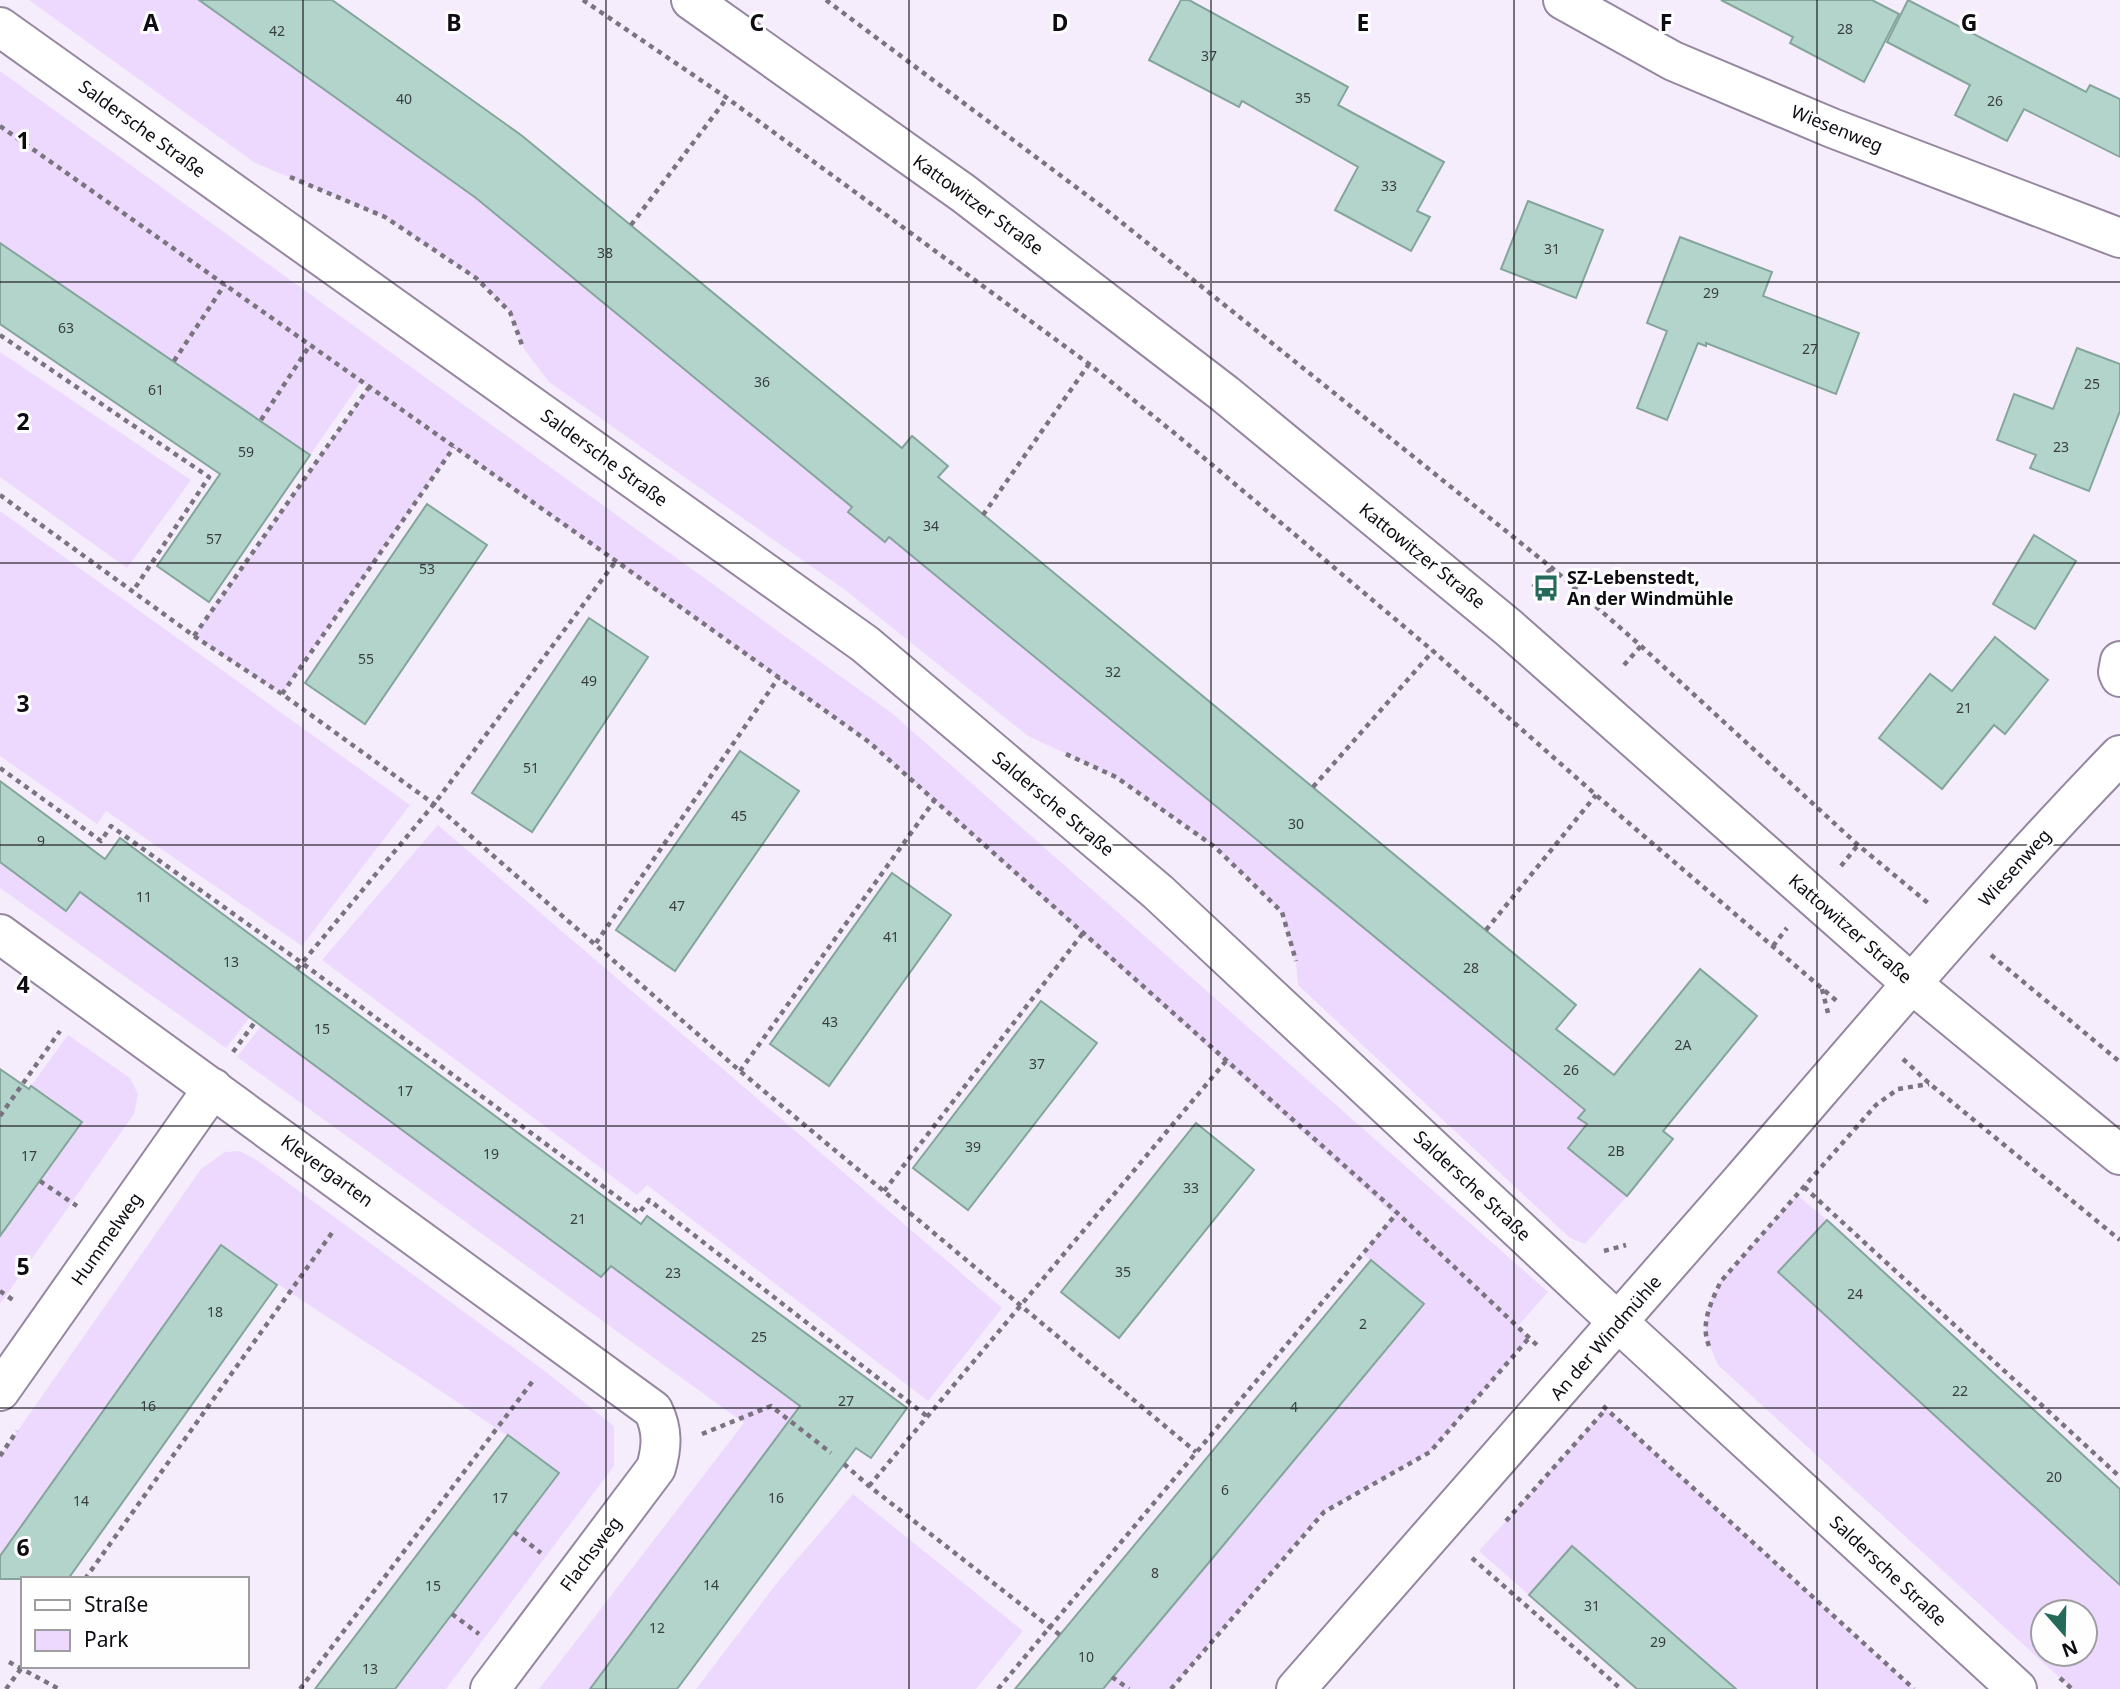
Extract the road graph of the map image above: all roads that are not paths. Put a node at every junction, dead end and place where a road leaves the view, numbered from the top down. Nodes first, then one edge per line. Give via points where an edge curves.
1 (691, 0) edge
2 (1563, 0) edge
3 (0, 27) edge
4 (2120, 238) edge
5 (2120, 661) edge
6 (2120, 677) edge
7 (2120, 755) edge
8 (0, 934) edge
9 (1912, 984) junction
10 (220, 1074) junction
11 (2120, 1155) edge
12 (1619, 1323) junction
13 (0, 1391) edge
14 (653, 1410) joint
15 (490, 1689) edge
16 (1296, 1689) edge
17 (2017, 1689) edge

1 - 9 street, Kattowitzer Straße via 963,193 1225,394 1509,628
2 - 4 street, Wiesenweg via 1673,61 1832,128
3 - 12 street, Saldersche Straße via 865,644 1158,892
5 - 6 street
7 - 9 street, Wiesenweg
8 - 10 street, Klevergarten
9 - 11 street, Kattowitzer Straße
9 - 12 street, An der Windmühle
10 - 13 street, Hummelweg
10 - 14 street, Klevergarten
12 - 16 street, An der Windmühle
12 - 17 street, Saldersche Straße
14 - 15 street, Flachsweg via 661,1436 656,1468

